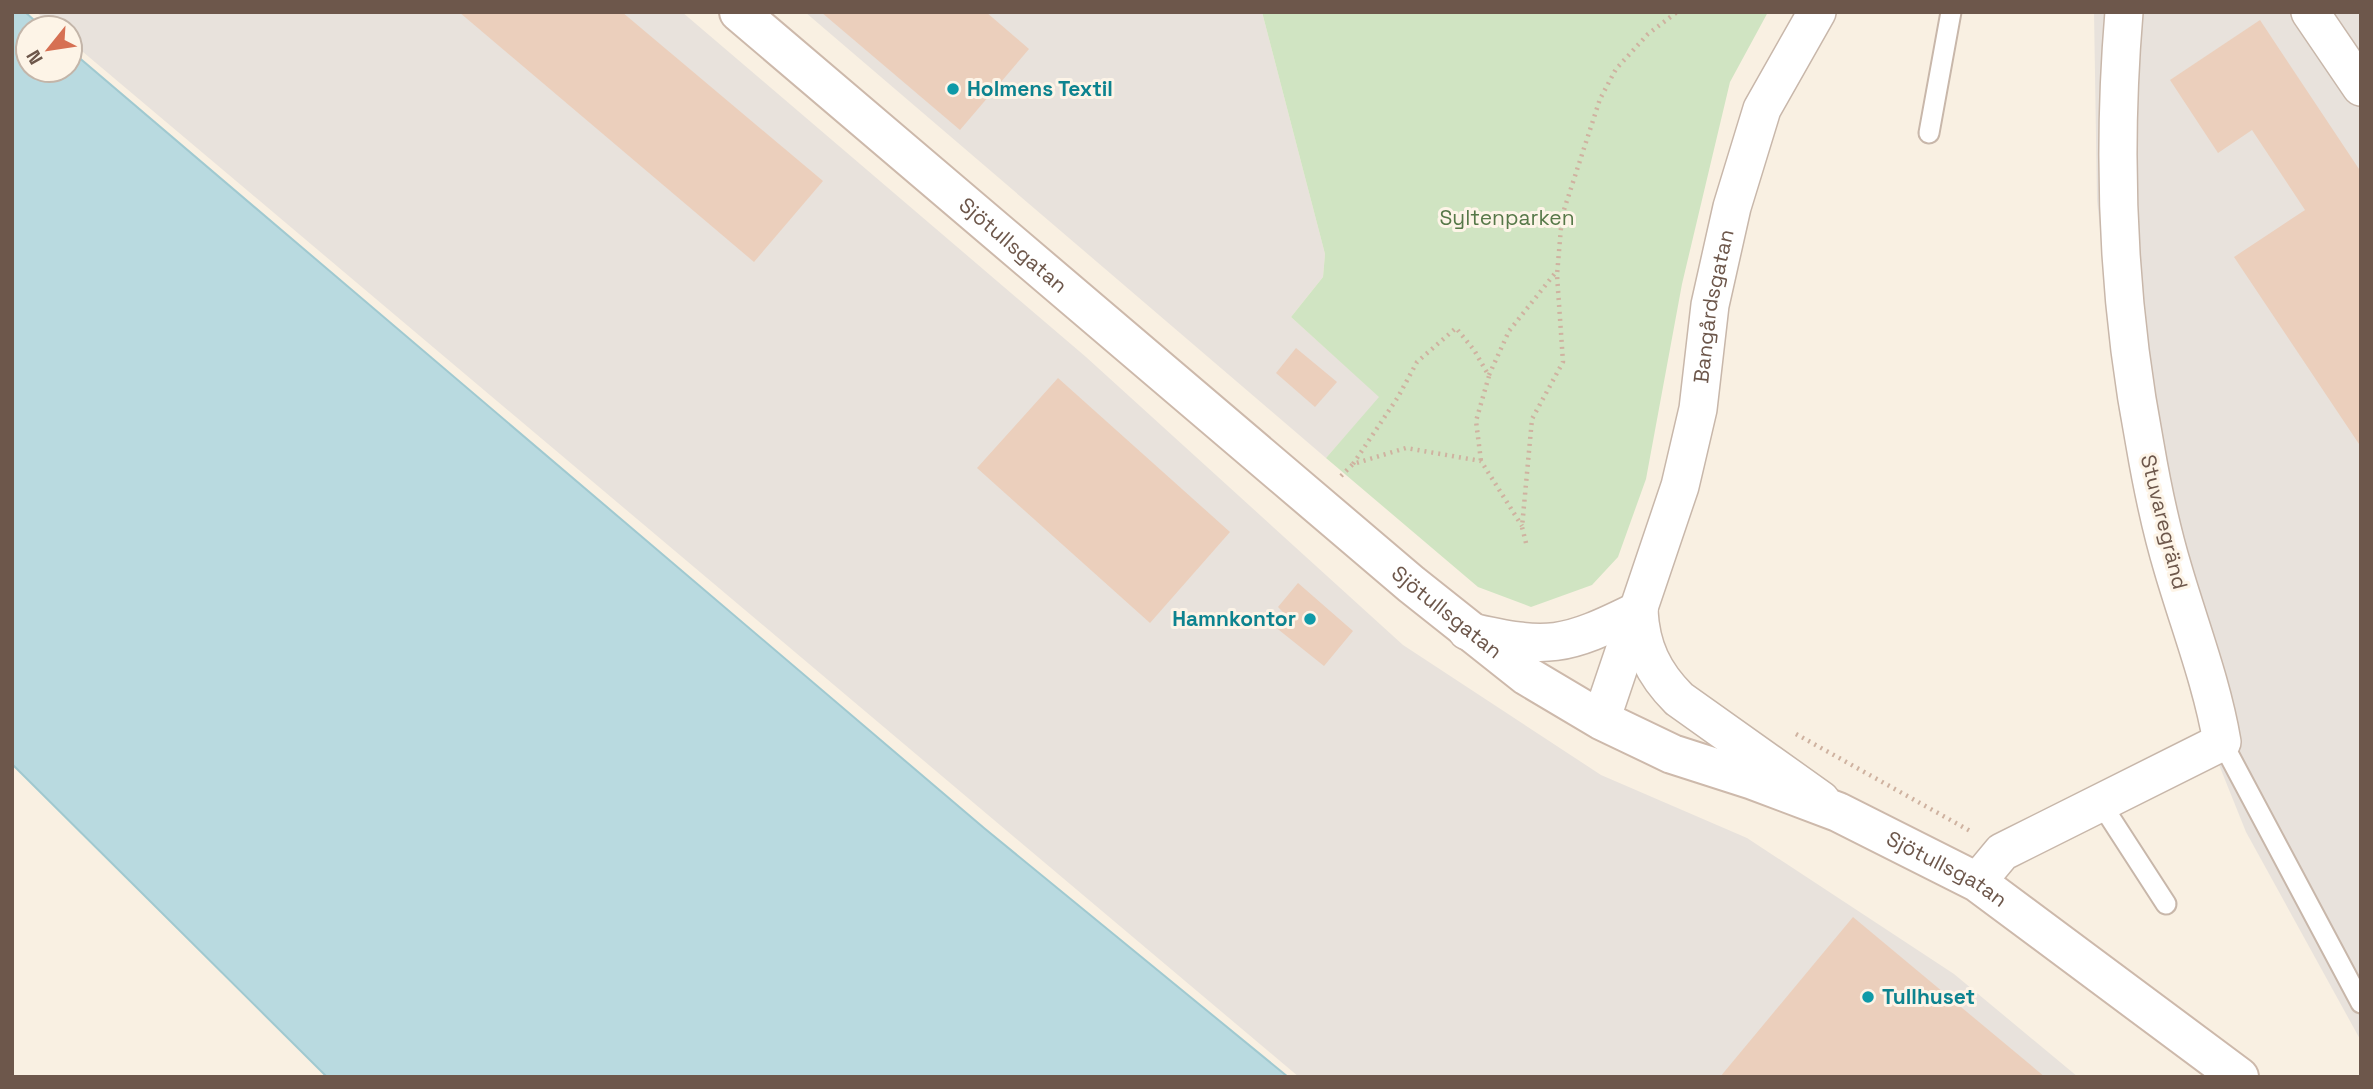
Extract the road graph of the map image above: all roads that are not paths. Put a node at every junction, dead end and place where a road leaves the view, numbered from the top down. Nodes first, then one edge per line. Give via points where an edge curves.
1 (739, 12) edge
2 (1817, 12) edge
3 (1951, 12) edge
4 (2124, 12) edge
5 (2310, 12) edge
6 (2361, 87) edge
7 (1929, 133) dead end
8 (1639, 610) junction
9 (1467, 631) junction
10 (1601, 720) junction
11 (2222, 742) junction
12 (2100, 802) junction
13 (1838, 812) junction
14 (1976, 882) junction
15 (2166, 904) dead end
16 (2361, 1003) edge
17 (2239, 1077) edge

1 - 9 main road, Sjötullsgatan
2 - 8 street, Bangårdsgatan via 1762,109 1732,207 1710,305 1695,422 1680,486
3 - 7 lane
4 - 11 street, Stuvaregränd via 2116,129 2125,307 2144,444 2172,566 2217,709
5 - 6 street
8 - 9 street via 1586,636 1544,645
8 - 10 street, Bangårdsgatan
8 - 13 street, Bangårdsgatan via 1648,657 1679,699
9 - 10 main road, Sjötullsgatan via 1527,676
10 - 13 main road, Sjötullsgatan via 1672,754
11 - 12 street
11 - 16 lane
12 - 14 street via 2002,852
12 - 15 lane
13 - 14 main road, Sjötullsgatan
14 - 17 main road, Sjötullsgatan

